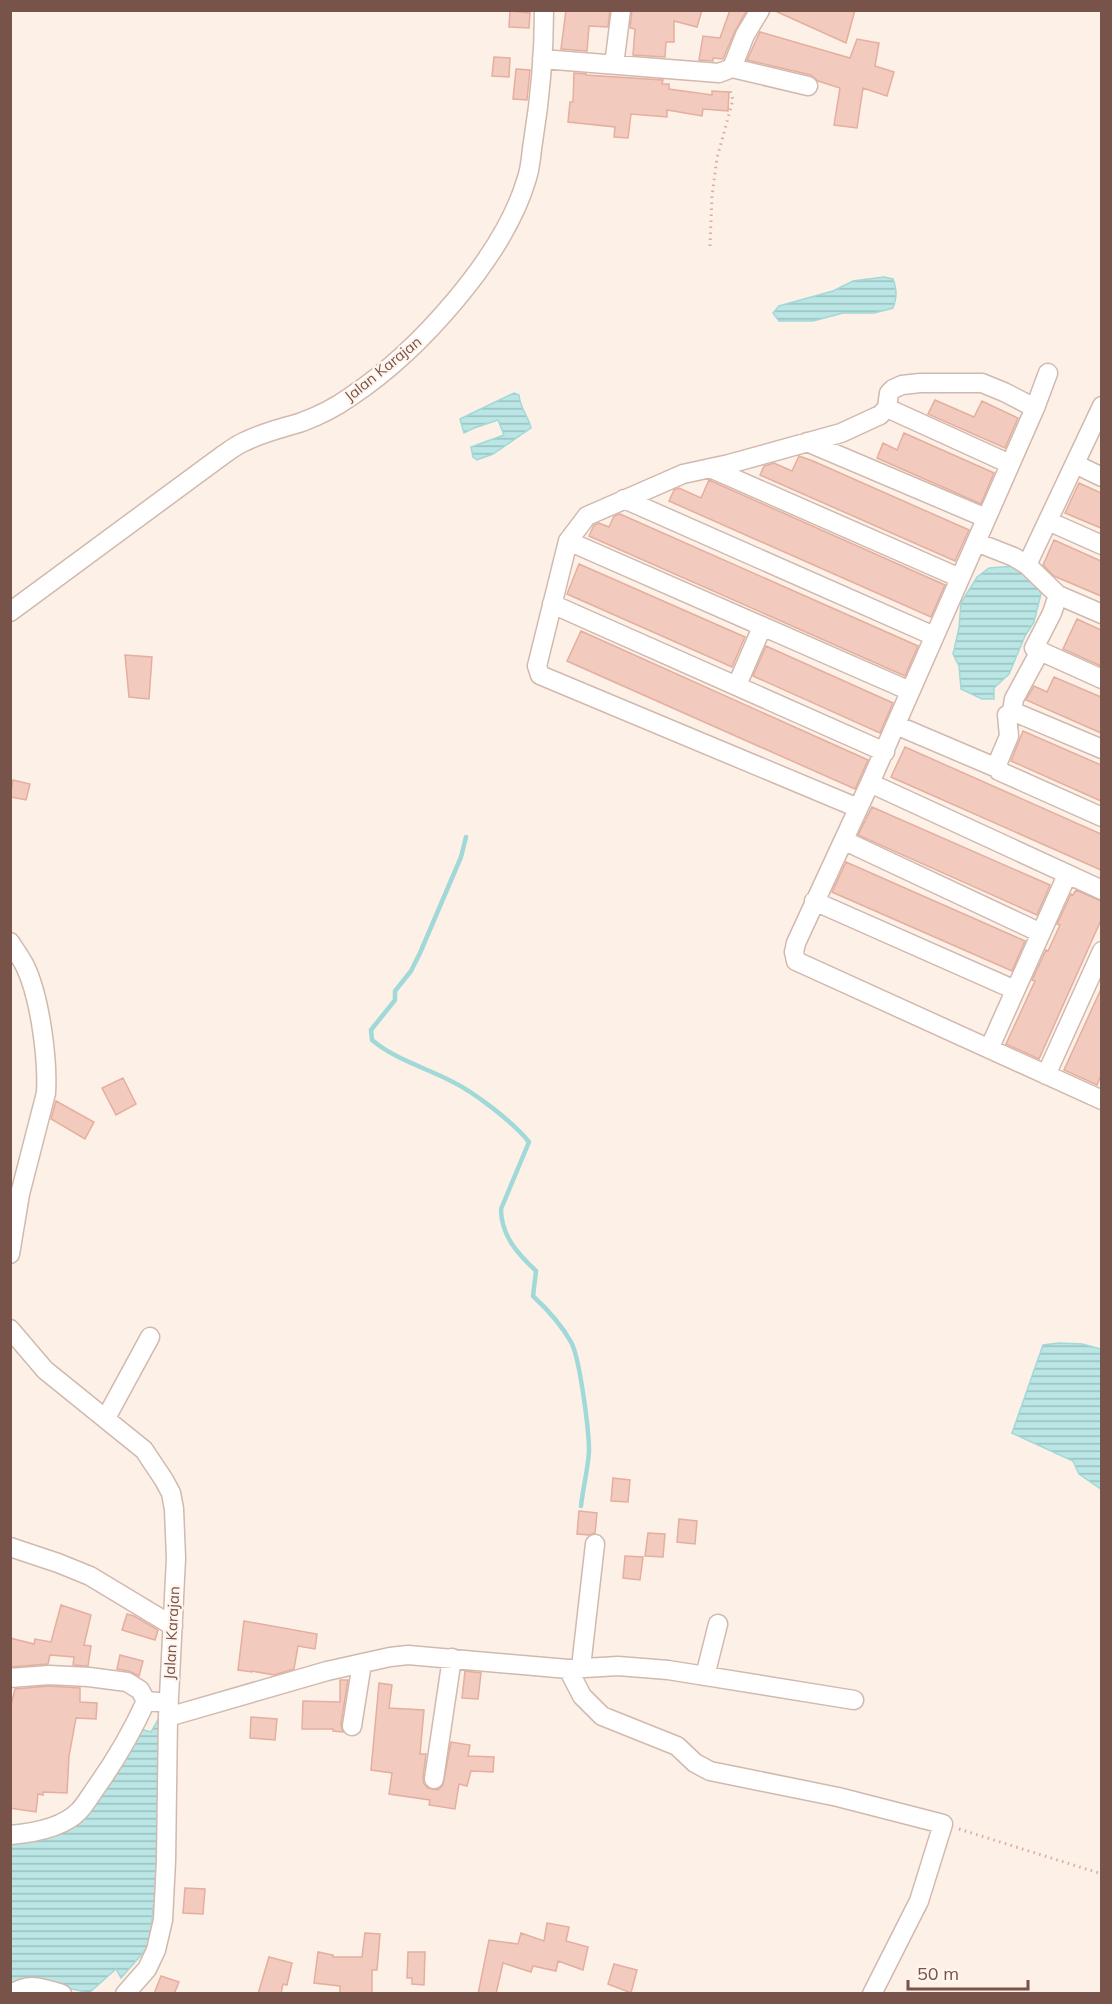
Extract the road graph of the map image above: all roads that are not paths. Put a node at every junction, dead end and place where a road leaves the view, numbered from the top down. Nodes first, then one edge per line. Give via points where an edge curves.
1 (544, 10) edge
2 (621, 10) edge
3 (760, 10) edge
4 (542, 59) junction
5 (614, 65) junction
6 (725, 71) junction
7 (808, 86) dead end
8 (1048, 373) dead end
9 (887, 408) junction
10 (1035, 408) junction
11 (1101, 409) edge
12 (807, 442) junction
13 (1010, 464) junction
14 (1075, 464) junction
15 (710, 468) junction
16 (1101, 477) edge
17 (624, 499) junction
18 (986, 518) junction
19 (1048, 521) junction
20 (568, 541) junction
21 (976, 542) junction
22 (1101, 545) edge
23 (1028, 565) junction
24 (960, 578) junction
25 (1058, 596) junction
26 (552, 604) junction
27 (10, 612) edge
28 (1101, 614) edge
29 (762, 627) junction
30 (934, 636) junction
31 (1040, 651) junction
32 (1101, 679) edge
33 (737, 685) junction
34 (910, 691) junction
35 (1012, 711) junction
36 (896, 725) junction
37 (1101, 749) edge
38 (885, 752) junction
39 (998, 768) junction
40 (870, 783) junction
41 (858, 808) junction
42 (1101, 817) edge
43 (845, 841) junction
44 (1067, 875) junction
45 (1101, 890) edge
46 (814, 901) junction
47 (1041, 933) junction
48 (10, 942) edge
49 (1101, 951) edge
50 (1015, 990) junction
51 (989, 1049) junction
52 (1046, 1075) junction
53 (1101, 1100) edge
54 (10, 1254) edge
55 (10, 1329) edge
56 (150, 1337) dead end
57 (106, 1418) junction
58 (595, 1544) dead end
59 (10, 1547) edge
60 (718, 1624) dead end
61 (172, 1626) junction
62 (452, 1658) junction
63 (362, 1663) junction
64 (574, 1668) junction
65 (705, 1676) junction
66 (12, 1683) edge
67 (854, 1700) dead end
68 (146, 1701) junction
69 (169, 1710) junction
70 (352, 1726) dead end
71 (434, 1779) dead end
72 (10, 1835) edge
73 (12, 1994) edge
74 (62, 1994) edge
75 (125, 1994) edge
76 (872, 1994) edge

1 - 4 street, Jalan Karajan
2 - 5 street
3 - 6 street
4 - 5 street
4 - 27 street, Jalan Karajan via 528,177 513,215 486,259 436,324 350,397 304,421 244,442 223,455
5 - 6 street
6 - 7 street
8 - 10 street
9 - 10 street via 893,389 920,382 982,383
9 - 12 street via 841,433
9 - 13 street
10 - 13 street
11 - 14 street
12 - 15 street
12 - 18 street
13 - 18 street
14 - 16 street
14 - 19 street
15 - 17 street via 683,474
15 - 24 street
17 - 20 street via 587,516
17 - 30 street
18 - 21 street
19 - 22 street
19 - 23 street
20 - 26 street
20 - 29 street
21 - 23 street
21 - 24 street
23 - 25 street
24 - 30 street
25 - 28 street
25 - 31 street via 1034,648
26 - 33 street
26 - 41 street via 537,666 540,675
29 - 33 street
29 - 34 street
30 - 34 street
31 - 32 street
31 - 35 street via 1014,699
33 - 38 street
34 - 36 street
35 - 37 street
35 - 39 street via 1007,715 1009,736
36 - 38 street
36 - 39 street
38 - 40 street
39 - 42 street
40 - 41 street
40 - 44 street
41 - 43 street
43 - 46 street
43 - 47 street
44 - 45 street
44 - 47 street
46 - 50 street
46 - 51 street via 796,943 796,961
47 - 50 street
48 - 54 street via 25,967 35,998 47,1077
49 - 52 street
50 - 51 street
51 - 52 street
52 - 53 street
55 - 57 street, Jalan Karajan via 45,1370
56 - 57 street
57 - 61 street, Jalan Karajan via 144,1449 171,1493 176,1558
58 - 64 street
59 - 61 street via 90,1576
60 - 65 street
61 - 69 street, Jalan Karajan
62 - 63 street via 408,1655
62 - 64 street
62 - 71 street
63 - 69 street
63 - 70 street
64 - 65 street via 618,1666
64 - 76 street via 582,1696 602,1716 677,1746 710,1771 838,1797 943,1824 919,1901
65 - 67 street
66 - 68 street via 59,1676 127,1682 140,1690
68 - 69 street
68 - 72 street via 121,1750 80,1811 53,1826
69 - 75 street, Jalan Karajan via 163,1920 147,1969
73 - 74 street via 30,1986

